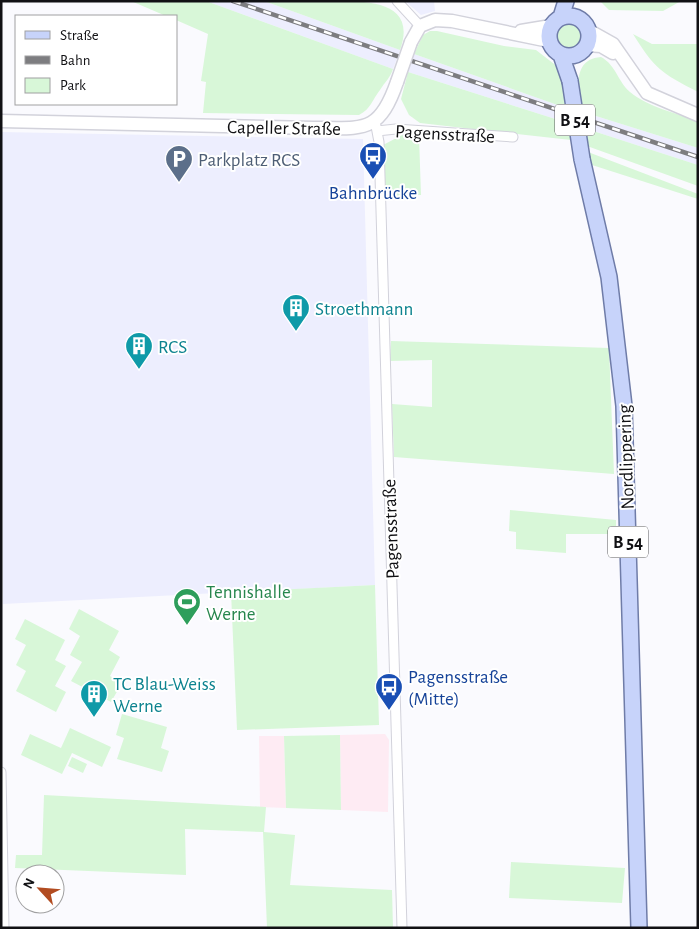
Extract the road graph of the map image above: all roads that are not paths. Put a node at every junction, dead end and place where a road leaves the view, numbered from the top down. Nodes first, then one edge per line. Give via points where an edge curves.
1 (397, 1) edge
2 (566, 1) edge
3 (562, 20) edge
4 (420, 26) junction
5 (584, 43) junction
6 (561, 55) junction
7 (570, 81) junction
8 (698, 115) edge
9 (1, 122) edge
10 (376, 126) junction
11 (513, 137) dead end
12 (1, 772) edge
13 (4, 928) edge
14 (402, 928) edge
15 (639, 928) edge

1 - 4 street
2 - 3 main road
3 - 4 street via 535,30 502,32 443,20
3 - 5 main road via 582,19
3 - 6 main road via 551,46
4 - 10 street, bridge via 386,110
5 - 6 main road
5 - 7 main road, Nordlippering / B 54
5 - 8 street via 606,48 625,63 647,93
6 - 7 main road, Nordlippering / B 54
7 - 15 main road, Nordlippering / B 54, bridge via 582,159 609,277 624,406
9 - 10 street, Capeller Straße via 324,128
10 - 11 street, Pagensstraße
10 - 14 street, Pagensstraße
12 - 13 street

